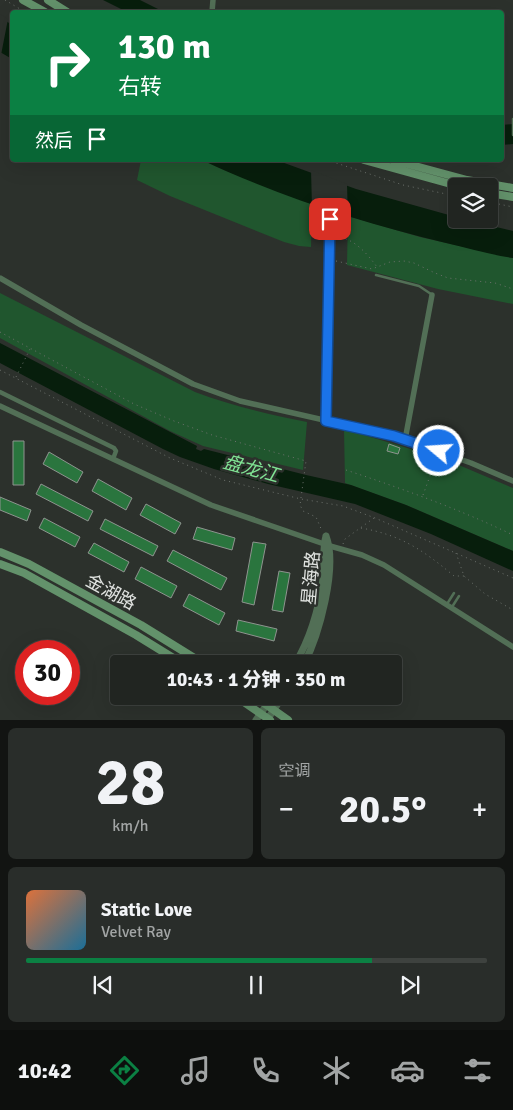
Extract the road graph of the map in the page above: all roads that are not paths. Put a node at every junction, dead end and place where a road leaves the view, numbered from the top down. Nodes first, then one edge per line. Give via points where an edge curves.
1 (23, 0) edge
2 (48, 0) edge
3 (41, 10) edge
4 (64, 10) edge
5 (513, 119) edge
6 (513, 135) edge
7 (371, 162) edge
8 (400, 162) edge
9 (448, 183) edge
10 (513, 188) edge
11 (498, 195) edge
12 (513, 198) edge
13 (330, 219) dead end
14 (376, 275) dead end
15 (0, 278) edge
16 (432, 295) joint
17 (0, 392) edge
18 (0, 406) edge
19 (326, 421) junction
20 (405, 440) junction
21 (113, 459) junction
22 (513, 482) edge
23 (326, 536) road end
24 (327, 545) junction
25 (0, 552) edge
26 (0, 564) edge
27 (454, 593) dead end
28 (458, 596) dead end
29 (449, 606) junction
30 (513, 647) edge
31 (169, 655) edge
32 (189, 655) edge
33 (300, 655) edge
34 (308, 655) edge
35 (245, 705) edge
36 (267, 705) edge
37 (273, 705) edge
38 (270, 707) junction
39 (258, 717) edge
40 (268, 720) edge
41 (288, 720) edge

1 - 3 main road
2 - 4 main road
5 - 6 lane
7 - 9 main road
8 - 10 main road via 467,180
11 - 12 main road
13 - 19 street
14 - 16 lane via 420,286
15 - 19 street via 193,384 240,402
16 - 20 street
17 - 21 street via 114,448
18 - 21 street
19 - 20 street
20 - 22 street
21 - 24 street via 211,505
23 - 24 street, 星海路
24 - 29 street via 384,565
24 - 33 street, 星海路 via 318,606
24 - 34 street, 星海路 via 325,606
25 - 32 main road, 金湖路 via 29,564
26 - 31 main road, 金湖路 via 24,573
27 - 29 lane
28 - 29 lane
29 - 30 street
35 - 39 main road
36 - 38 main road
37 - 38 street
38 - 39 street
38 - 40 street
38 - 41 main road
39 - 40 main road

